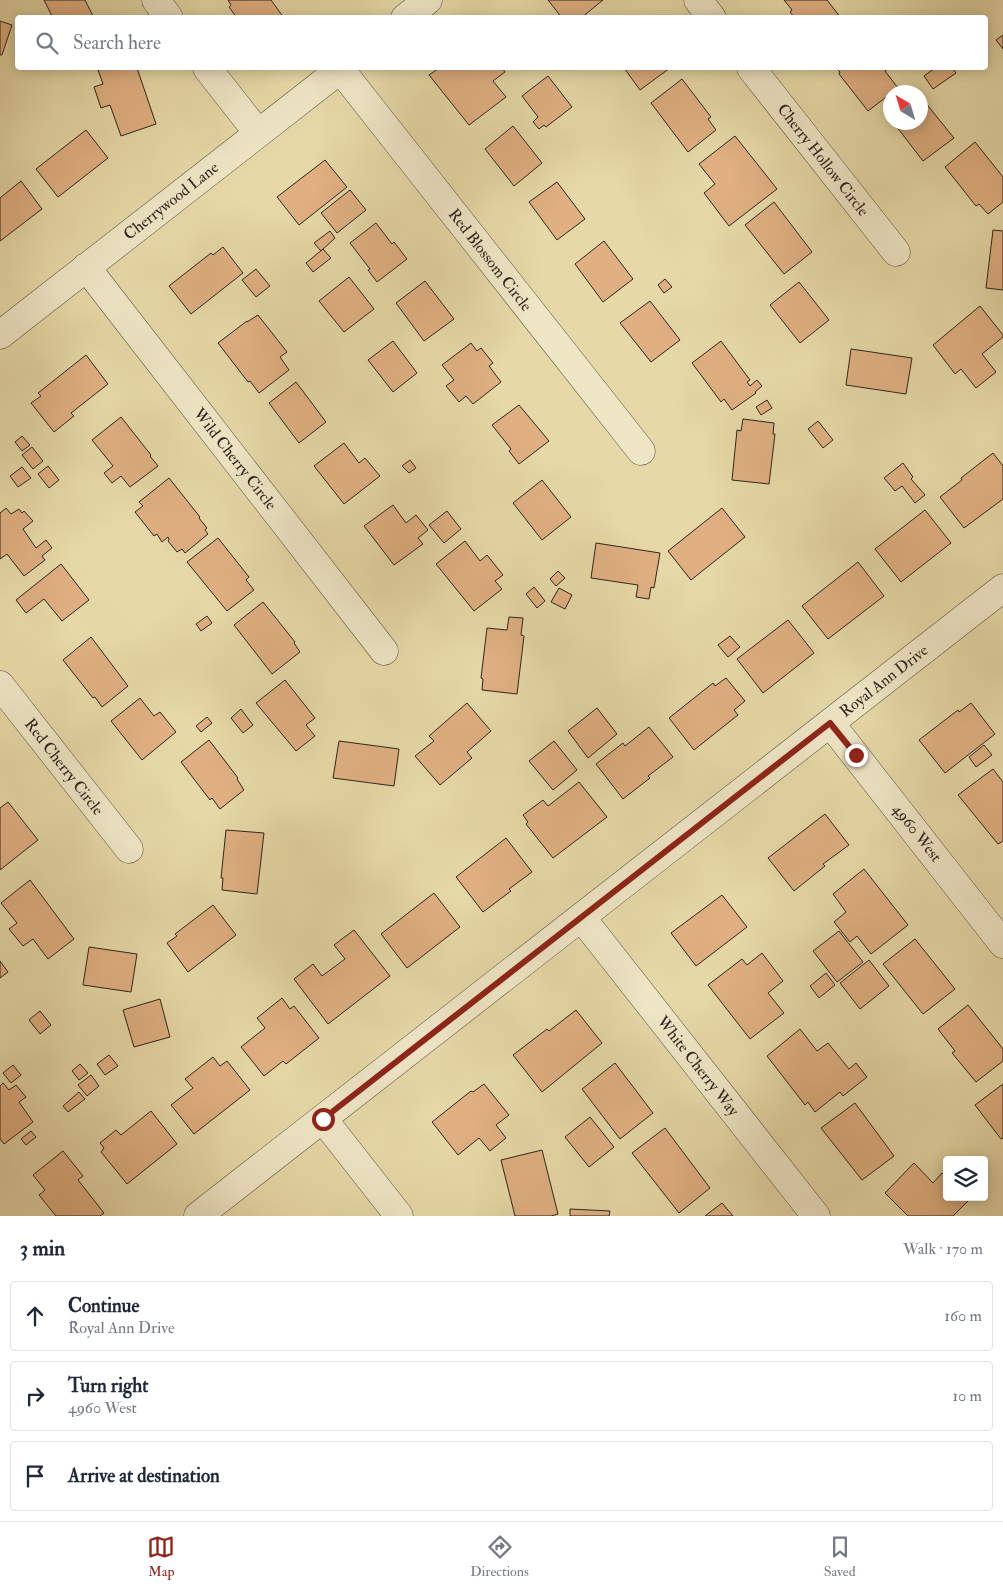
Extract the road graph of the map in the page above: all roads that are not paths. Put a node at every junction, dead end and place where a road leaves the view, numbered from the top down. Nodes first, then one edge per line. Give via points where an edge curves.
1 (156, 0) edge
2 (428, 0) edge
3 (698, 0) edge
4 (167, 15) edge
5 (410, 15) edge
6 (710, 15) edge
7 (210, 70) edge
8 (338, 70) edge
9 (343, 70) edge
10 (753, 70) edge
11 (258, 133) junction
12 (896, 252) dead end
13 (86, 267) junction
14 (0, 335) edge
15 (641, 452) dead end
16 (1003, 588) edge
17 (384, 651) dead end
18 (0, 685) edge
19 (830, 723) junction
20 (129, 849) dead end
21 (581, 917) junction
22 (1003, 944) edge
23 (323, 1119) junction
24 (198, 1216) edge
25 (399, 1216) edge
26 (816, 1216) edge

1 - 4 street
2 - 5 street
3 - 6 street
7 - 11 street
8 - 11 street, Cherrywood Lane
9 - 15 street, Red Blossom Circle
10 - 12 street, Cherry Hollow Circle
11 - 13 street, Cherrywood Lane
13 - 14 street, Cherrywood Lane
13 - 17 street, Wild Cherry Circle
16 - 19 street, Royal Ann Drive
18 - 20 street, Red Cherry Circle
19 - 21 street, Royal Ann Drive
19 - 22 street, 4960 West
21 - 23 street, Royal Ann Drive
21 - 26 street, White Cherry Way
23 - 24 street, Royal Ann Drive
23 - 25 street

